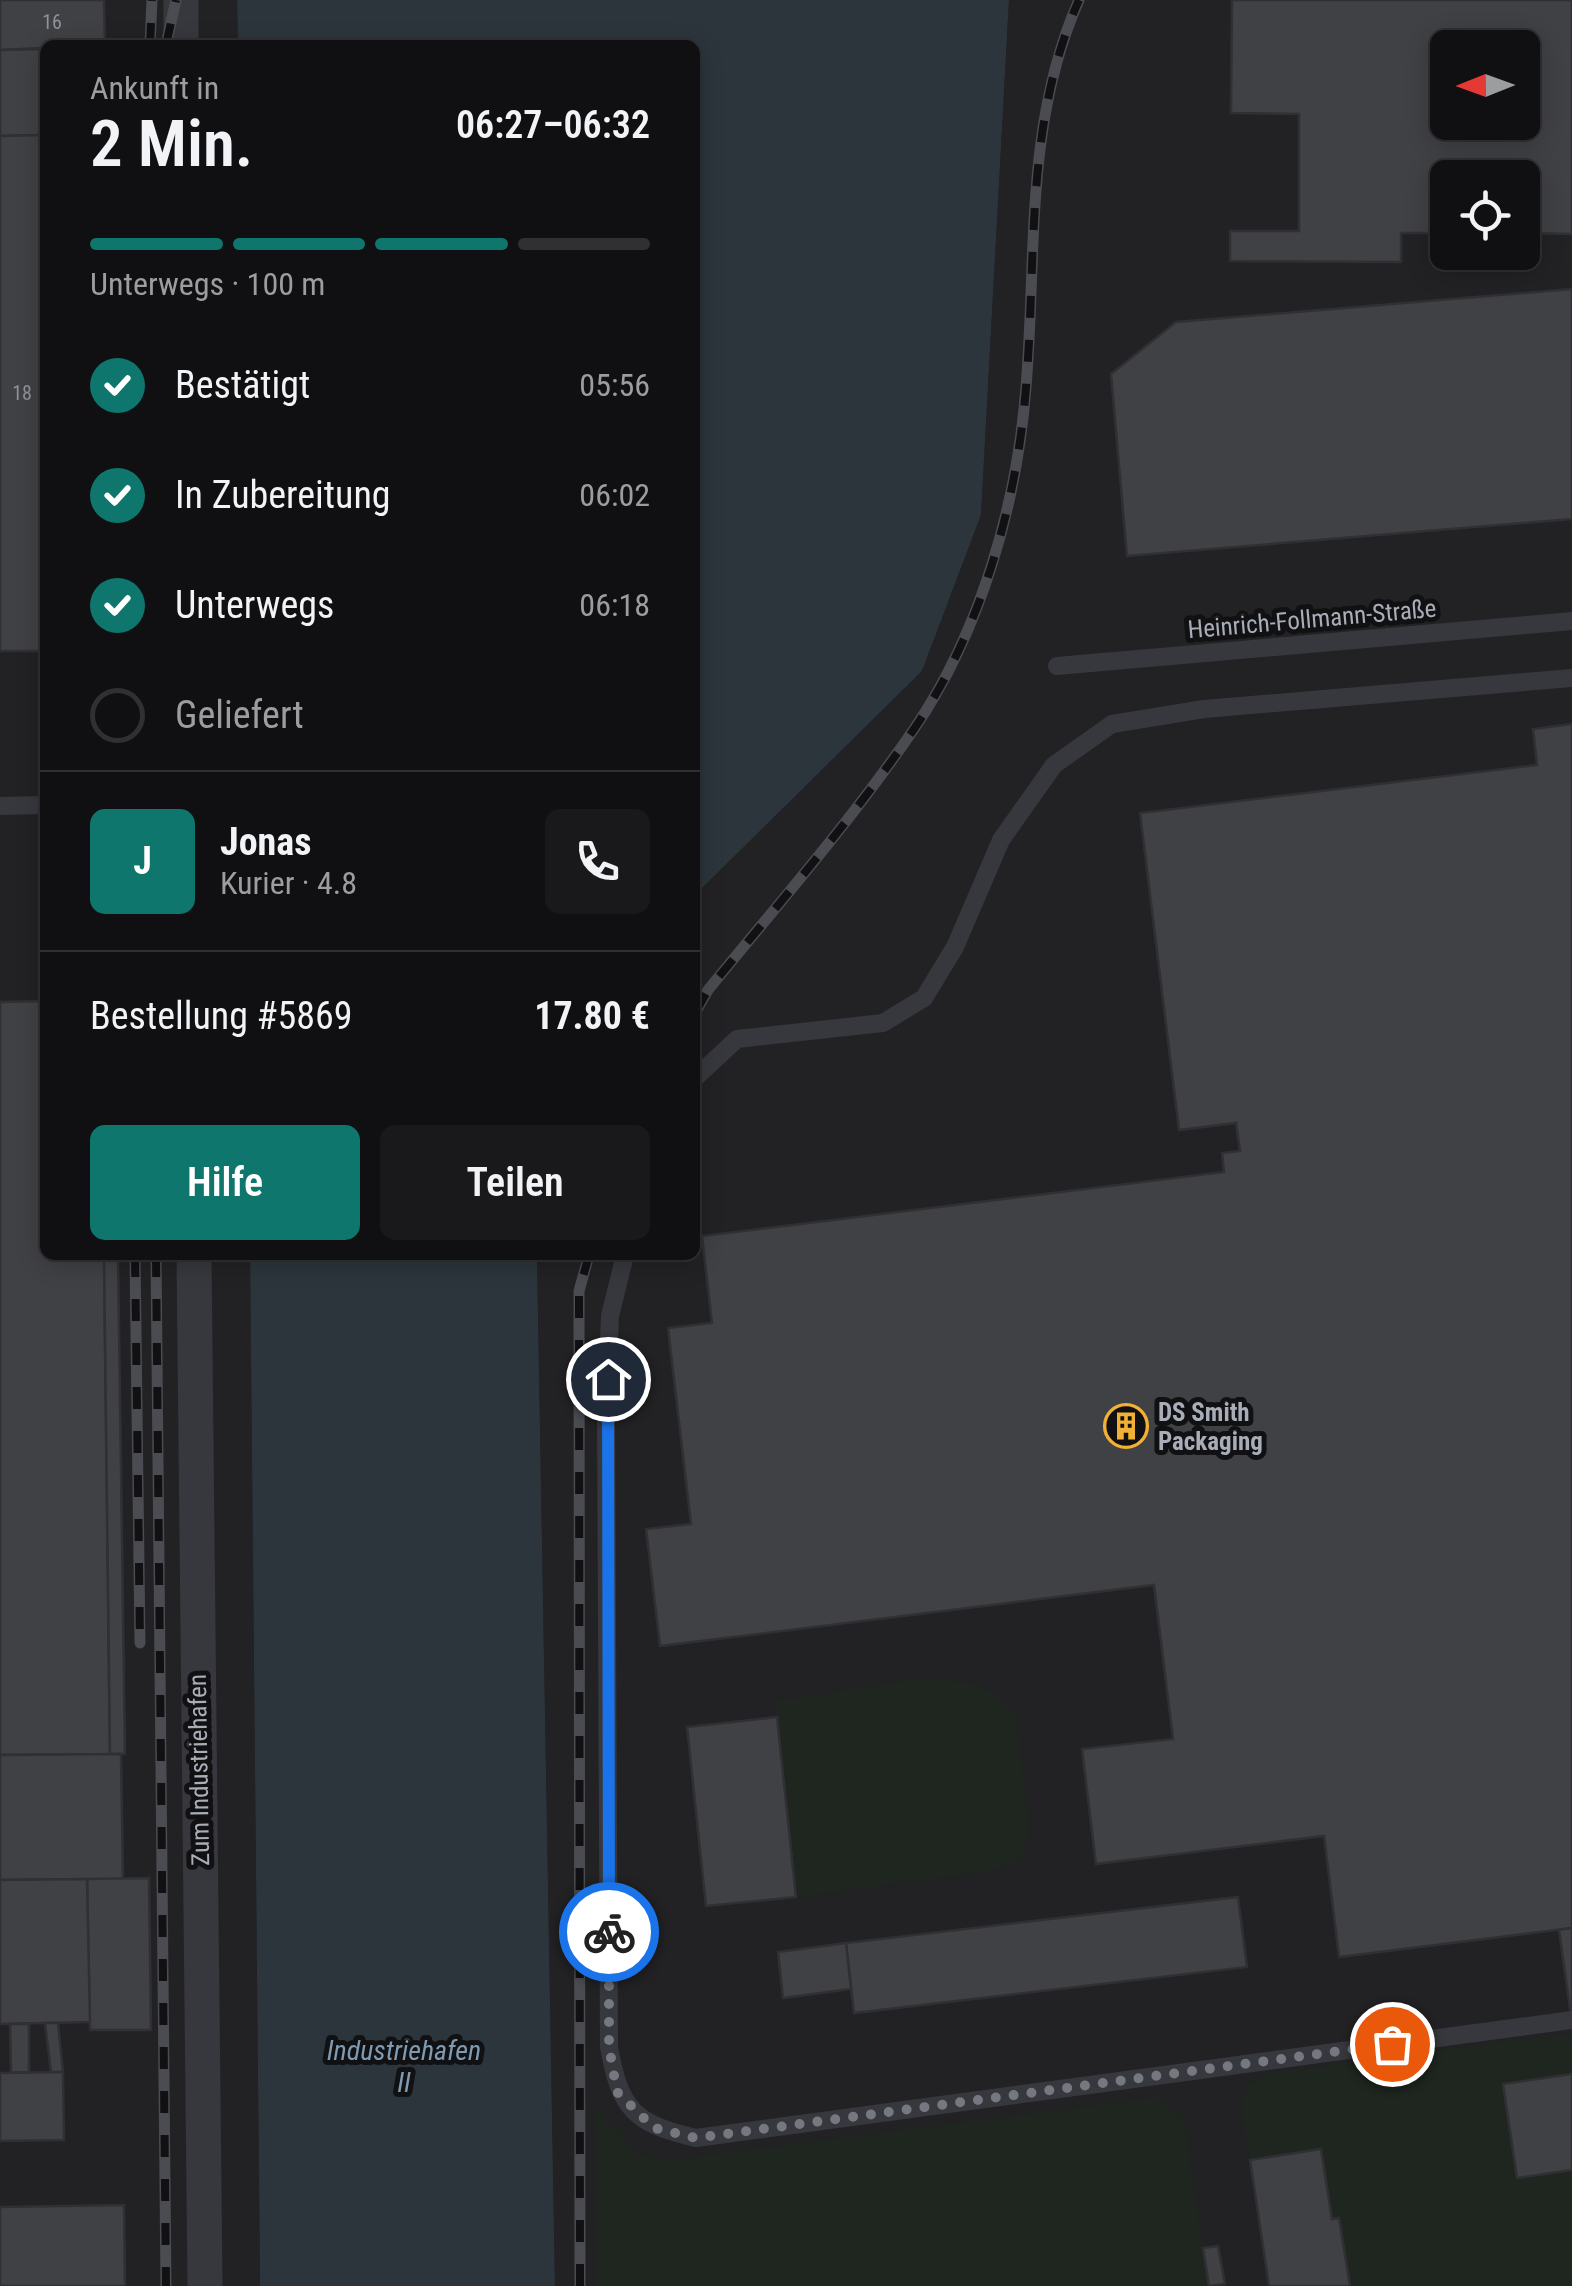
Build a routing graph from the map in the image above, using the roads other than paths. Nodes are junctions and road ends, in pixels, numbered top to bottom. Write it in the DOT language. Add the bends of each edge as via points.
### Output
graph roads {
  1 [pos="181,0"];
  2 [pos="181,40"];
  3 [pos="1572,621"];
  4 [pos="1057,666"];
  5 [pos="1572,678"];
  6 [pos="40,805"];
  7 [pos="0,806"];
  8 [pos="700,1073"];
  9 [pos="194,1260"];
  10 [pos="624,1260"];
  11 [pos="1572,2020"];
  12 [pos="205,2286"];
  1 -- 2 [label="street"];
  3 -- 4 [label="lane, Heinrich-Follmann-Straße"];
  5 -- 8 [label="lane" via="1204,709 1112,724 1054,765 1001,840 956,947 924,998 883,1023 736,1039"];
  6 -- 7 [label="lane"];
  9 -- 12 [label="street, Zum Industriehafen"];
  10 -- 11 [label="lane" via="610,1316 606,1410 609,2047 617,2092 654,2128 696,2138"];
}
